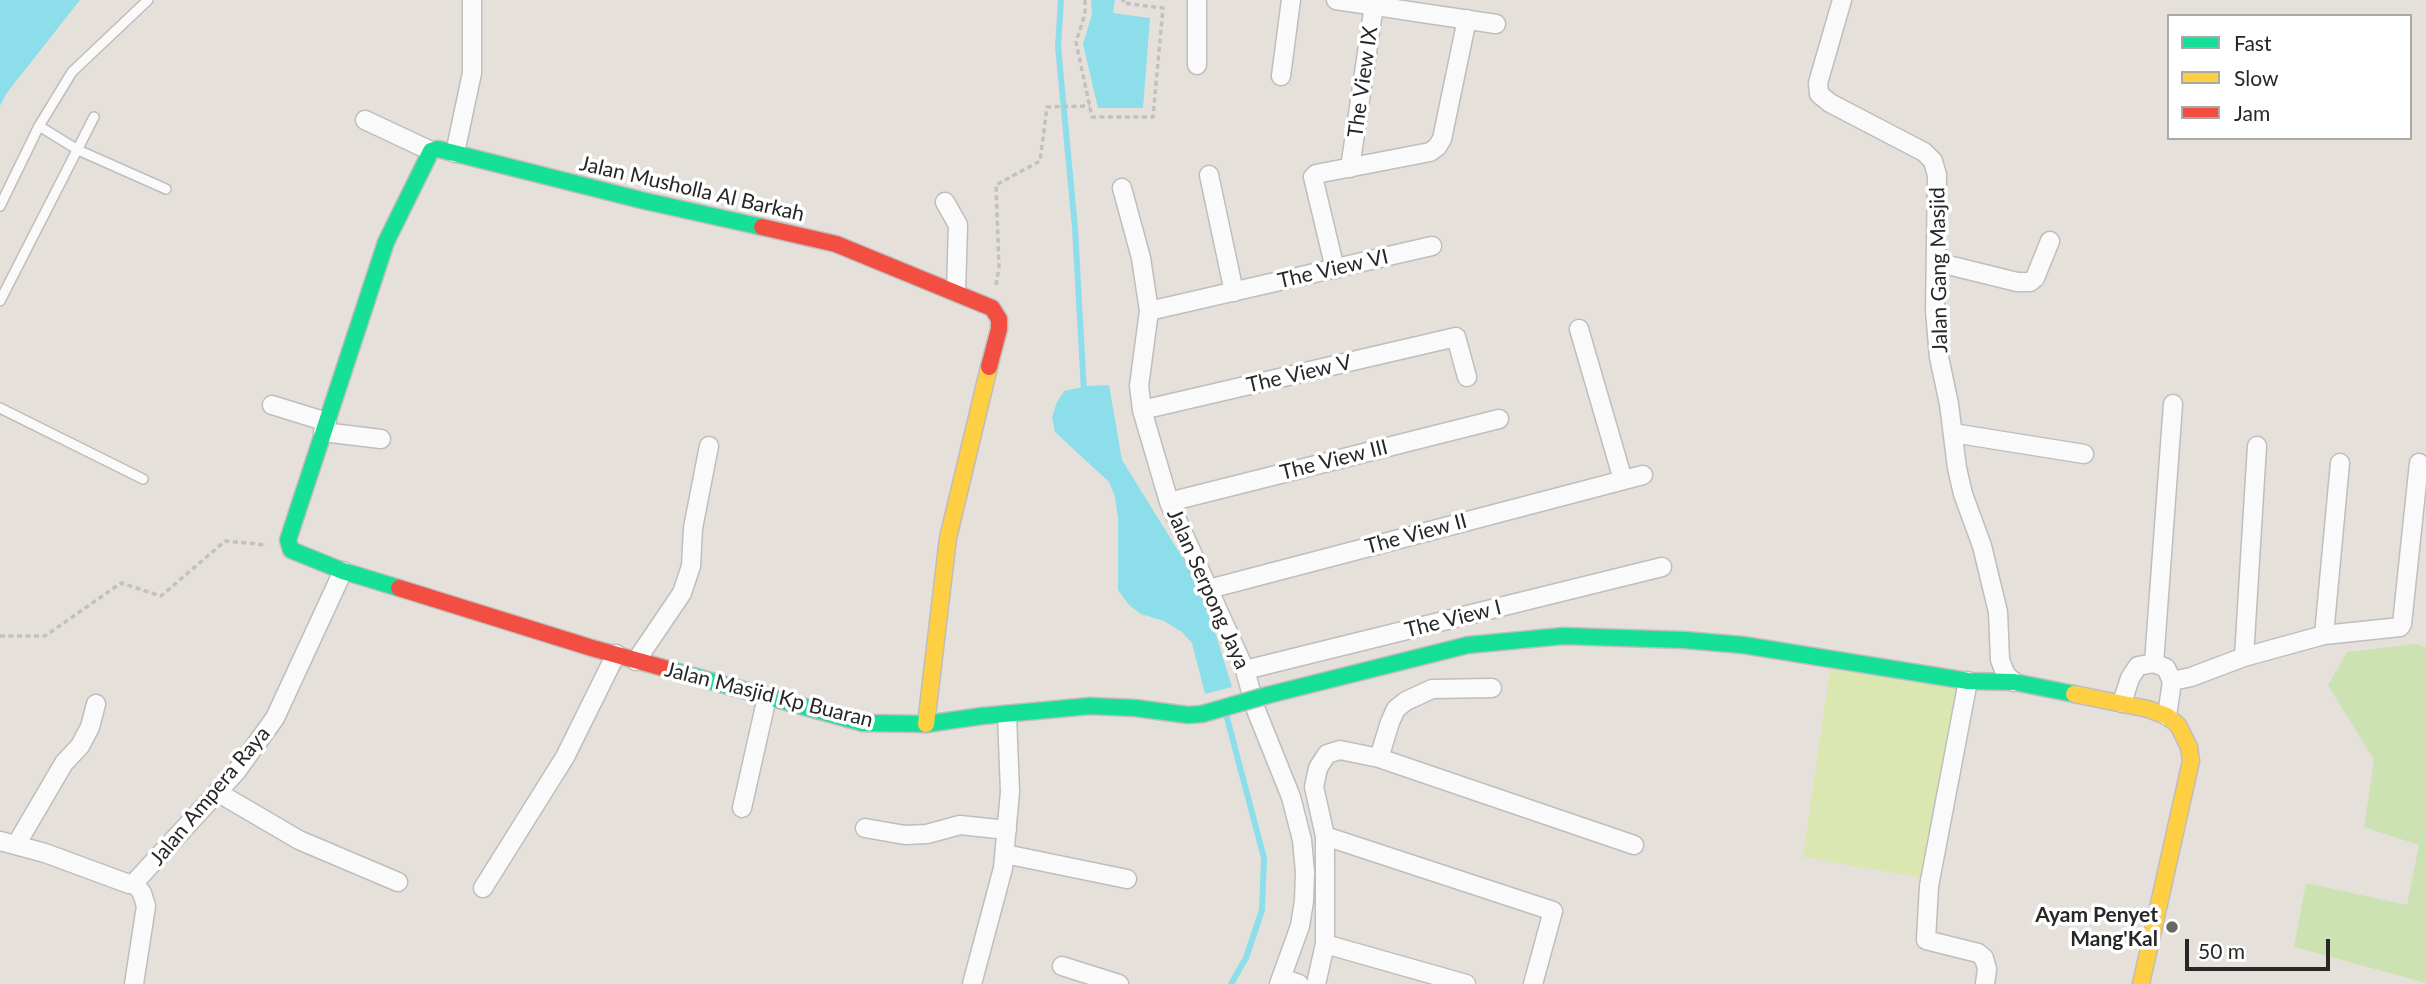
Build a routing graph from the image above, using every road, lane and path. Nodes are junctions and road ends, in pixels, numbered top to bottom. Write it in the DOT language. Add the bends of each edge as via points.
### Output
graph roads {
  1 [pos="148,0"];
  2 [pos="1085,0"];
  3 [pos="1123,0"];
  4 [pos="1197,0"];
  5 [pos="1291,0"];
  6 [pos="1336,0"];
  7 [pos="1842,0"];
  8 [pos="469,1"];
  9 [pos="1374,5"];
  10 [pos="1467,19"];
  11 [pos="1496,24"];
  12 [pos="1197,65"];
  13 [pos="1281,76"];
  14 [pos="1090,106"];
  15 [pos="94,117"];
  16 [pos="365,120"];
  17 [pos="38,126"];
  18 [pos="78,150"];
  19 [pos="431,151"];
  20 [pos="454,153"];
  21 [pos="1350,168"];
  22 [pos="1209,175"];
  23 [pos="1122,188"];
  24 [pos="166,189"];
  25 [pos="946,202"];
  26 [pos="0,206"];
  27 [pos="2050,241"];
  28 [pos="1432,246"];
  29 [pos="1936,262"];
  30 [pos="1335,269"];
  31 [pos="956,292"];
  32 [pos="1234,292"];
  33 [pos="0,301"];
  34 [pos="992,308"];
  35 [pos="1149,311"];
  36 [pos="1579,329"];
  37 [pos="1467,377"];
  38 [pos="2173,404"];
  39 [pos="272,405"];
  40 [pos="0,408"];
  41 [pos="1142,410"];
  42 [pos="1499,419"];
  43 [pos="325,427"];
  44 [pos="1953,433"];
  45 [pos="381,439"];
  46 [pos="709,446"];
  47 [pos="2257,446"];
  48 [pos="2084,454"];
  49 [pos="2340,463"];
  50 [pos="2419,463"];
  51 [pos="1643,475"];
  52 [pos="144,479"];
  53 [pos="1623,480"];
  54 [pos="1169,502"];
  55 [pos="289,548"];
  56 [pos="1662,567"];
  57 [pos="343,571"];
  58 [pos="1209,589"];
  59 [pos="2325,635"];
  60 [pos="0,636"];
  61 [pos="616,654"];
  62 [pos="2244,657"];
  63 [pos="636,661"];
  64 [pos="2154,663"];
  65 [pos="1245,670"];
  66 [pos="1968,681"];
  67 [pos="2172,681"];
  68 [pos="2014,682"];
  69 [pos="1492,688"];
  70 [pos="767,697"];
  71 [pos="2122,703"];
  72 [pos="96,704"];
  73 [pos="1007,715"];
  74 [pos="2167,716"];
  75 [pos="926,724"];
  76 [pos="1379,758"];
  77 [pos="217,792"];
  78 [pos="742,808"];
  79 [pos="865,828"];
  80 [pos="1007,830"];
  81 [pos="1325,836"];
  82 [pos="8,843"];
  83 [pos="1634,845"];
  84 [pos="1005,854"];
  85 [pos="1127,879"];
  86 [pos="398,882"];
  87 [pos="134,883"];
  88 [pos="483,888"];
  89 [pos="1325,944"];
  90 [pos="1062,966"];
  91 [pos="1287,982"];
  92 [pos="134,984"];
  93 [pos="972,984"];
  94 [pos="1119,984"];
  95 [pos="1317,984"];
  96 [pos="1466,984"];
  97 [pos="1533,984"];
  98 [pos="1985,984"];
  99 [pos="2141,984"];
  1 -- 17 [label="lane" via="72,72"];
  2 -- 14 [label="path" via="1076,42"];
  3 -- 14 [label="path" via="1163,8 1153,117 1092,117"];
  4 -- 12 [label="street"];
  5 -- 13 [label="street"];
  6 -- 9 [label="street"];
  7 -- 29 [label="street, Jalan Gang Masjid" via="1818,83 1819,94 1933,160 1937,175"];
  8 -- 20 [label="street" via="472,74"];
  9 -- 10 [label="street, The View IX"];
  9 -- 21 [label="street, The View IX"];
  10 -- 11 [label="street, The View IX"];
  10 -- 21 [label="street, The View IX" via="1437,147"];
  14 -- 34 [label="path" via="1047,107 1040,161 996,185 999,267"];
  15 -- 18 [label="lane"];
  16 -- 19 [label="street"];
  17 -- 18 [label="lane"];
  17 -- 26 [label="lane"];
  18 -- 24 [label="lane"];
  18 -- 33 [label="lane"];
  19 -- 20 [label="street, Jalan Musholla Al Barkah"];
  19 -- 43 [label="street" via="386,242"];
  20 -- 31 [label="street, Jalan Musholla Al Barkah" via="827,242"];
  21 -- 30 [label="street, The View IX" via="1316,174 1312,180"];
  22 -- 32 [label="street"];
  23 -- 35 [label="street, Jalan Serpong Jaya" via="1141,258"];
  25 -- 31 [label="street" via="958,226"];
  27 -- 29 [label="street" via="2035,278 2025,283"];
  28 -- 30 [label="street, The View VI"];
  29 -- 44 [label="street, Jalan Gang Masjid" via="1936,336"];
  30 -- 32 [label="street, The View VI"];
  31 -- 34 [label="street, Jalan Musholla Al Barkah"];
  32 -- 35 [label="street, The View VI"];
  34 -- 75 [label="street" via="999,329 948,538"];
  35 -- 41 [label="street, Jalan Serpong Jaya" via="1139,386"];
  36 -- 53 [label="street"];
  37 -- 41 [label="street, The View V" via="1456,337"];
  38 -- 64 [label="street"];
  39 -- 43 [label="street"];
  40 -- 52 [label="lane"];
  41 -- 54 [label="street, Jalan Serpong Jaya"];
  42 -- 54 [label="street, The View III"];
  43 -- 45 [label="street"];
  43 -- 55 [label="street" via="296,511"];
  44 -- 48 [label="street"];
  44 -- 68 [label="street, Jalan Gang Masjid" via="1963,494 1998,612 2000,660"];
  46 -- 63 [label="street, Jalan Masjid Kp Buaran" via="693,528 691,566 682,593"];
  47 -- 62 [label="street"];
  49 -- 59 [label="street"];
  50 -- 59 [label="street" via="2402,624 2396,629"];
  51 -- 53 [label="street, The View II"];
  53 -- 58 [label="street, The View II"];
  54 -- 58 [label="street, Jalan Serpong Jaya"];
  55 -- 57 [label="street"];
  55 -- 60 [label="path" via="225,541 161,596 121,583 45,636"];
  56 -- 65 [label="street, The View I"];
  57 -- 61 [label="street, Jalan Masjid Kp Buaran"];
  57 -- 77 [label="street, Jalan Ampera Raya" via="275,718"];
  58 -- 65 [label="street, Jalan Serpong Jaya"];
  59 -- 62 [label="street"];
  61 -- 63 [label="street, Jalan Masjid Kp Buaran"];
  61 -- 88 [label="street" via="565,757"];
  62 -- 67 [label="street"];
  63 -- 70 [label="street, Jalan Masjid Kp Buaran"];
  64 -- 67 [label="street" via="2166,668"];
  64 -- 71 [label="street" via="2138,666"];
  65 -- 91 [label="street, Jalan Serpong Jaya" via="1302,840 1304,901"];
  66 -- 68 [label="street, Jalan Masjid Kp Buaran"];
  66 -- 73 [label="street, Jalan Masjid Kp Buaran, bridge" via="1744,645 1563,636 1468,645 1417,656 1202,714 1090,706"];
  66 -- 98 [label="street" via="1929,886 1926,940 1978,953 1987,969"];
  67 -- 74 [label="street"];
  68 -- 71 [label="street, Jalan Masjid Kp Buaran"];
  69 -- 76 [label="street" via="1432,689 1406,701 1396,709"];
  70 -- 75 [label="street, Jalan Masjid Kp Buaran" via="863,723"];
  70 -- 78 [label="street"];
  71 -- 74 [label="street, Jalan Masjid Kp Buaran"];
  72 -- 82 [label="street" via="80,746"];
  73 -- 75 [label="street, Jalan Masjid Kp Buaran"];
  73 -- 80 [label="street"];
  74 -- 99 [label="street" via="2185,736 2190,761"];
  76 -- 81 [label="street" via="1340,750 1327,754 1314,787"];
  76 -- 83 [label="street"];
  77 -- 86 [label="street" via="299,840"];
  77 -- 87 [label="street, Jalan Ampera Raya"];
  79 -- 80 [label="street" via="905,835 960,825"];
  80 -- 84 [label="street"];
  81 -- 89 [label="street"];
  81 -- 97 [label="street" via="1553,911"];
  82 -- 87 [label="street"];
  84 -- 85 [label="street"];
  84 -- 93 [label="street"];
  87 -- 92 [label="street, Jalan Ampera Raya" via="146,906"];
  89 -- 95 [label="street"];
  89 -- 96 [label="street"];
  90 -- 94 [label="street"];
}
